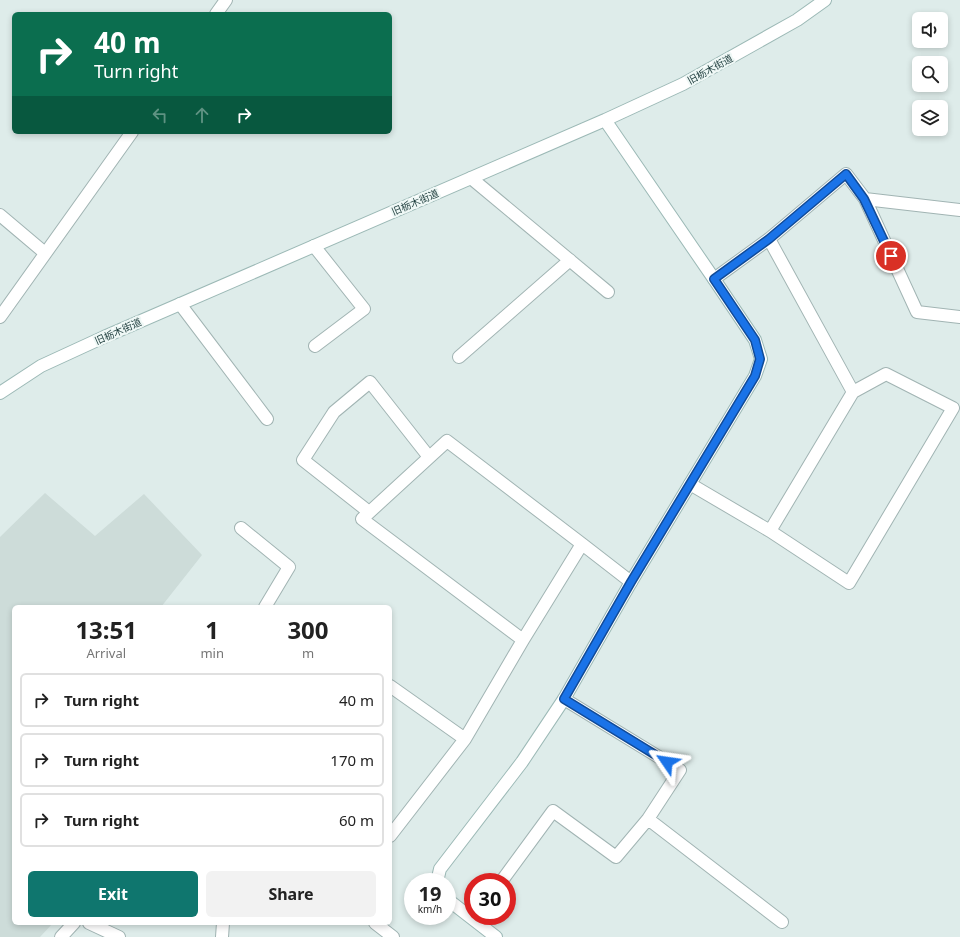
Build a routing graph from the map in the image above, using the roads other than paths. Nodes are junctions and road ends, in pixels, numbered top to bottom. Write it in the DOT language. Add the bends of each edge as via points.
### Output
graph roads {
  1 [pos="226,0"];
  2 [pos="825,0"];
  3 [pos="217,12"];
  4 [pos="605,120"];
  5 [pos="131,134"];
  6 [pos="471,178"];
  7 [pos="864,199"];
  8 [pos="960,210"];
  9 [pos="0,215"];
  10 [pos="769,239"];
  11 [pos="314,246"];
  12 [pos="45,253"];
  13 [pos="570,260"];
  14 [pos="714,279"];
  15 [pos="608,292"];
  16 [pos="180,304"];
  17 [pos="0,317"];
  18 [pos="960,317"];
  19 [pos="315,346"];
  20 [pos="459,357"];
  21 [pos="853,392"];
  22 [pos="0,393"];
  23 [pos="267,419"];
  24 [pos="429,458"];
  25 [pos="690,484"];
  26 [pos="369,512"];
  27 [pos="240,528"];
  28 [pos="770,531"];
  29 [pos="582,544"];
  30 [pos="631,582"];
  31 [pos="266,605"];
  32 [pos="523,640"];
  33 [pos="392,687"];
  34 [pos="564,699"];
  35 [pos="465,739"];
  36 [pos="648,819"];
  37 [pos="394,820"];
  38 [pos="439,873"];
  39 [pos="507,873"];
  40 [pos="782,922"];
  41 [pos="72,925"];
  42 [pos="92,925"];
  43 [pos="223,925"];
  44 [pos="377,925"];
  45 [pos="483,925"];
  46 [pos="61,937"];
  47 [pos="119,937"];
  48 [pos="222,937"];
  49 [pos="393,937"];
  50 [pos="496,937"];
  1 -- 3 [label="street"];
  2 -- 4 [label="street, 旧栃木街道" via="797,20 683,84"];
  4 -- 6 [label="street, 旧栃木街道"];
  4 -- 14 [label="street"];
  5 -- 12 [label="street"];
  6 -- 11 [label="street, 旧栃木街道"];
  6 -- 13 [label="street"];
  7 -- 8 [label="street"];
  7 -- 10 [label="street" via="846,174"];
  7 -- 18 [label="street" via="917,312"];
  9 -- 12 [label="street"];
  10 -- 14 [label="street"];
  10 -- 21 [label="street"];
  11 -- 16 [label="street, 旧栃木街道"];
  11 -- 19 [label="street" via="364,309"];
  12 -- 17 [label="street"];
  13 -- 15 [label="street"];
  13 -- 20 [label="street"];
  14 -- 25 [label="street" via="755,340 760,359 755,376"];
  16 -- 22 [label="street, 旧栃木街道" via="41,366"];
  16 -- 23 [label="street"];
  21 -- 28 [label="street"];
  21 -- 28 [label="street" via="886,374 953,408 849,584"];
  24 -- 26 [label="street"];
  24 -- 26 [label="street" via="370,382 334,412 303,460"];
  24 -- 29 [label="street" via="447,441"];
  25 -- 28 [label="street"];
  25 -- 30 [label="street"];
  26 -- 32 [label="street" via="362,519"];
  27 -- 31 [label="street" via="289,567"];
  29 -- 30 [label="street"];
  29 -- 32 [label="street"];
  30 -- 34 [label="street"];
  32 -- 35 [label="street"];
  33 -- 35 [label="street"];
  34 -- 36 [label="street" via="680,770"];
  34 -- 38 [label="street" via="522,762"];
  35 -- 37 [label="street"];
  36 -- 39 [label="street" via="616,857 552,811"];
  36 -- 40 [label="street"];
  41 -- 46 [label="street"];
  42 -- 47 [label="street"];
  43 -- 48 [label="street"];
  44 -- 49 [label="street"];
  45 -- 50 [label="street"];
}
